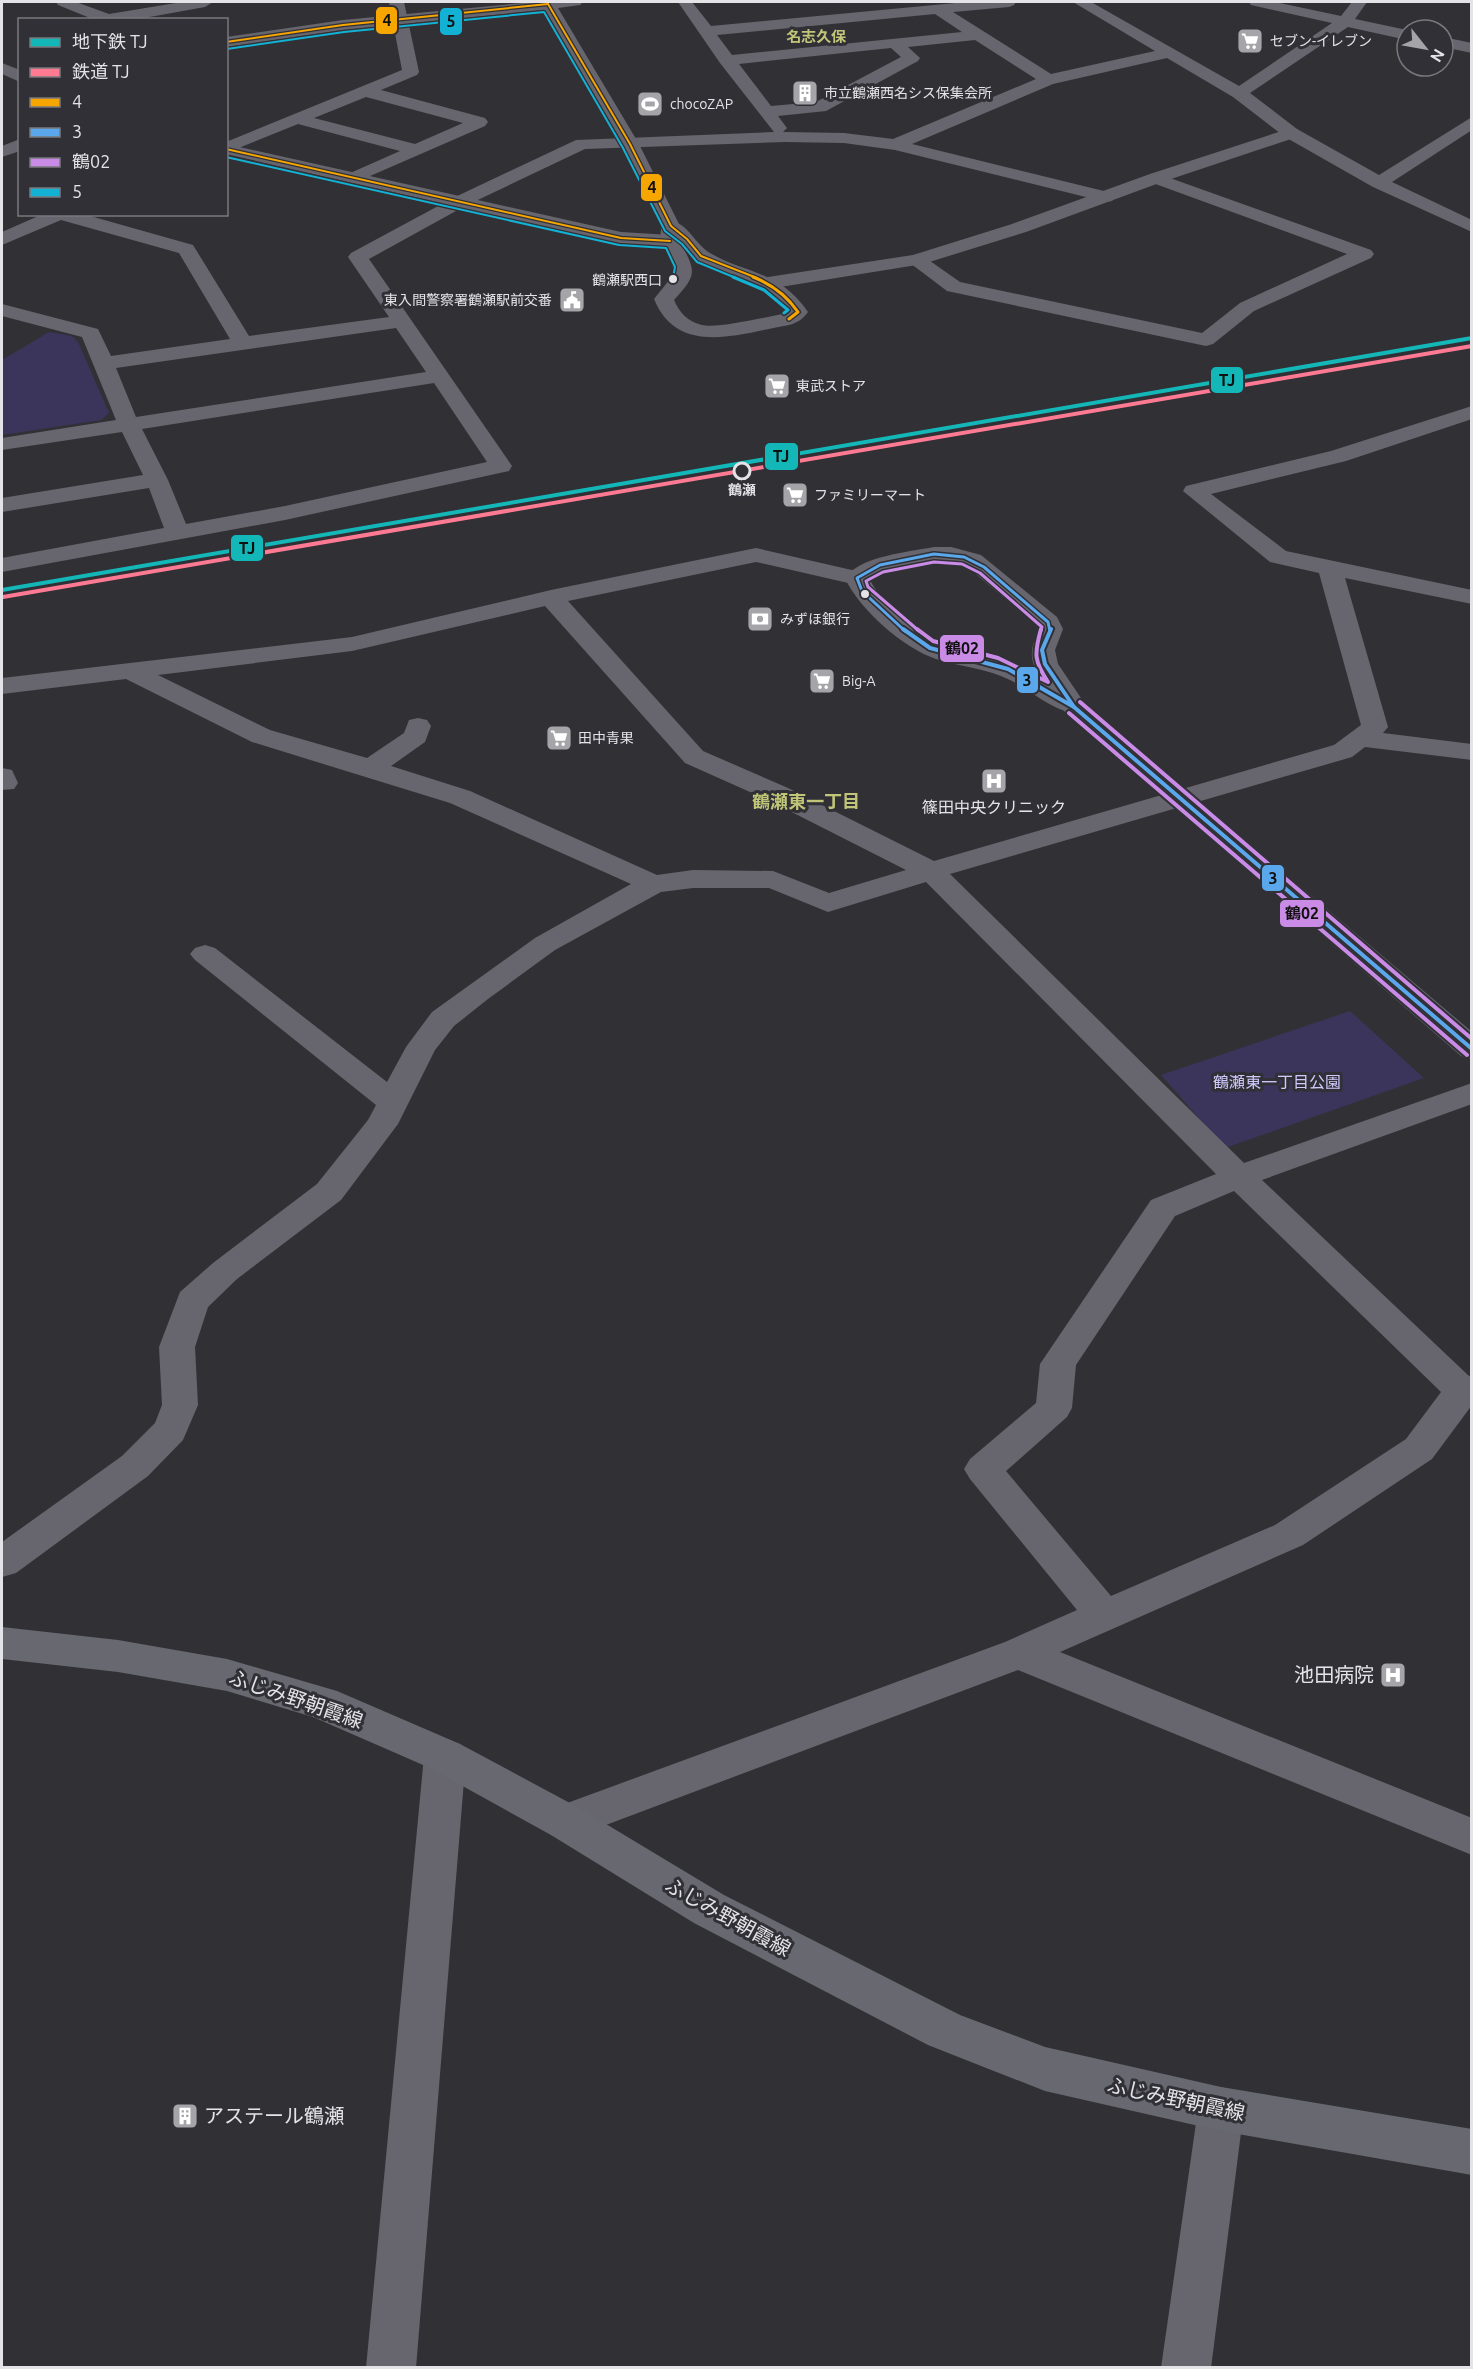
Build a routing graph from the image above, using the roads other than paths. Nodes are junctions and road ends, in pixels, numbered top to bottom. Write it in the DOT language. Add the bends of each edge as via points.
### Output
graph roads {
  1 [pos="67,2"];
  2 [pos="205,2"];
  3 [pos="396,2"];
  4 [pos="575,2"];
  5 [pos="686,2"];
  6 [pos="1010,2"];
  7 [pos="1081,2"];
  8 [pos="1256,2"];
  9 [pos="1360,2"];
  10 [pos="548,3"];
  11 [pos="938,9"];
  12 [pos="107,18"];
  13 [pos="116,18"];
  14 [pos="399,18"];
  15 [pos="1345,22"];
  16 [pos="706,31"];
  17 [pos="1395,32"];
  18 [pos="976,35"];
  19 [pos="228,42"];
  20 [pos="894,43"];
  21 [pos="1455,44"];
  22 [pos="1472,48"];
  23 [pos="1169,53"];
  24 [pos="726,60"];
  25 [pos="2,68"];
  26 [pos="14,77"];
  27 [pos="1048,80"];
  28 [pos="364,91"];
  29 [pos="1239,93"];
  30 [pos="765,112"];
  31 [pos="297,118"];
  32 [pos="1472,122"];
  33 [pos="1291,133"];
  34 [pos="785,137"];
  35 [pos="630,144"];
  36 [pos="18,145"];
  37 [pos="895,145"];
  38 [pos="228,147"];
  39 [pos="228,148"];
  40 [pos="417,150"];
  41 [pos="2,152"];
  42 [pos="354,178"];
  43 [pos="1156,178"];
  44 [pos="1379,183"];
  45 [pos="1106,197"];
  46 [pos="459,202"];
  47 [pos="11,215"];
  48 [pos="56,216"];
  49 [pos="67,216"];
  50 [pos="39,224"];
  51 [pos="1472,226"];
  52 [pos="670,233"];
  53 [pos="2,239"];
  54 [pos="916,260"];
  55 [pos="768,283"];
  56 [pos="2,310"];
  57 [pos="401,321"];
  58 [pos="243,343"];
  59 [pos="105,363"];
  60 [pos="438,376"];
  61 [pos="1472,412"];
  62 [pos="129,425"];
  63 [pos="2,444"];
  64 [pos="157,480"];
  65 [pos="2,506"];
  66 [pos="178,534"];
  67 [pos="2,565"];
  68 [pos="1330,568"];
  69 [pos="857,579"];
  70 [pos="550,597"];
  71 [pos="1472,597"];
  72 [pos="128,670"];
  73 [pos="2,686"];
  74 [pos="1074,707"];
  75 [pos="417,726"];
  76 [pos="1363,739"];
  77 [pos="1472,752"];
  78 [pos="371,768"];
  79 [pos="1182,799"];
  80 [pos="931,871"];
  81 [pos="654,884"];
  82 [pos="205,954"];
  83 [pos="1472,1049"];
  84 [pos="1472,1093"];
  85 [pos="391,1101"];
  86 [pos="1239,1177"];
  87 [pos="1467,1389"];
  88 [pos="2,1562"];
  89 [pos="1105,1616"];
  90 [pos="2,1643"];
  91 [pos="1019,1653"];
  92 [pos="445,1756"];
  93 [pos="566,1822"];
  94 [pos="1472,1837"];
  95 [pos="1221,2109"];
  96 [pos="1472,2152"];
  97 [pos="391,2367"];
  98 [pos="1186,2367"];
  1 -- 12 [label="street"];
  2 -- 13 [label="street"];
  3 -- 14 [label="street"];
  4 -- 10 [label="street"];
  5 -- 16 [label="street"];
  6 -- 11 [label="street"];
  7 -- 23 [label="street"];
  8 -- 15 [label="street"];
  9 -- 15 [label="street"];
  10 -- 14 [label="street"];
  10 -- 35 [label="street"];
  11 -- 16 [label="street"];
  11 -- 18 [label="street"];
  14 -- 19 [label="street"];
  14 -- 28 [label="street" via="411,72"];
  15 -- 17 [label="street"];
  15 -- 29 [label="street"];
  16 -- 24 [label="street"];
  18 -- 20 [label="street"];
  18 -- 27 [label="street"];
  20 -- 24 [label="street"];
  20 -- 30 [label="street" via="912,58 820,107"];
  21 -- 22 [label="street"];
  23 -- 27 [label="street"];
  23 -- 29 [label="street"];
  24 -- 30 [label="street"];
  25 -- 26 [label="street"];
  27 -- 37 [label="street"];
  28 -- 31 [label="street"];
  28 -- 40 [label="street" via="479,122"];
  29 -- 33 [label="street"];
  30 -- 34 [label="street"];
  31 -- 38 [label="street"];
  31 -- 40 [label="street"];
  32 -- 44 [label="street"];
  33 -- 43 [label="street"];
  33 -- 44 [label="street"];
  34 -- 35 [label="street"];
  34 -- 37 [label="street" via="844,138"];
  35 -- 46 [label="street" via="582,144"];
  35 -- 52 [label="street"];
  36 -- 41 [label="street"];
  37 -- 45 [label="street"];
  39 -- 42 [label="street"];
  40 -- 42 [label="street"];
  42 -- 46 [label="street"];
  43 -- 45 [label="street"];
  43 -- 54 [label="street" via="1364,254 1246,307 1206,340 954,287"];
  44 -- 51 [label="street"];
  45 -- 54 [label="street"];
  46 -- 52 [label="street" via="621,238 642,241"];
  46 -- 57 [label="street" via="358,257"];
  47 -- 50 [label="street"];
  48 -- 50 [label="street"];
  49 -- 58 [label="street" via="186,249"];
  50 -- 53 [label="street"];
  52 -- 55 [label="street" via="687,239 701,256"];
  52 -- 55 [label="street" via="684,274 664,299 683,326 706,332 795,316 798,312 792,303"];
  54 -- 55 [label="street"];
  56 -- 59 [label="street" via="91,333"];
  57 -- 58 [label="street"];
  57 -- 60 [label="street"];
  58 -- 59 [label="street"];
  59 -- 62 [label="street"];
  60 -- 62 [label="street"];
  60 -- 66 [label="street" via="501,466"];
  61 -- 68 [label="street" via="1338,456 1194,491 1278,557"];
  62 -- 63 [label="street"];
  62 -- 64 [label="street"];
  64 -- 65 [label="street"];
  64 -- 66 [label="street"];
  66 -- 67 [label="street"];
  68 -- 71 [label="street"];
  68 -- 76 [label="street" via="1375,727"];
  69 -- 70 [label="street" via="756,555"];
  69 -- 74 [label="street" via="862,591 928,647 1011,671"];
  69 -- 74 [label="street" via="880,566 934,554 973,560 1048,622 1051,629 1042,650 1045,664"];
  70 -- 72 [label="street" via="352,644"];
  70 -- 80 [label="street" via="694,757 778,794"];
  72 -- 73 [label="street"];
  72 -- 78 [label="street" via="261,736"];
  74 -- 79 [label="main road"];
  75 -- 78 [label="street" via="416,736"];
  76 -- 77 [label="street"];
  76 -- 79 [label="street" via="1344,751"];
  78 -- 81 [label="street" via="460,797"];
  79 -- 80 [label="street"];
  79 -- 83 [label="main road"];
  80 -- 81 [label="street" via="828,903 772,880 693,879"];
  80 -- 86 [label="street"];
  81 -- 85 [label="street" via="545,944 443,1019 421,1047"];
  82 -- 85 [label="street"];
  84 -- 86 [label="street"];
  85 -- 88 [label="street" via="382,1124 329,1192 192,1301 177,1347 180,1405 170,1430 135,1466"];
  86 -- 87 [label="street"];
  86 -- 89 [label="street" via="1163,1208 1058,1364 1054,1408 984,1469"];
  87 -- 89 [label="street" via="1419,1449 1289,1535"];
  89 -- 91 [label="street"];
  90 -- 92 [label="main road, ふじみ野朝霞線" via="118,1656 227,1675 323,1703"];
  91 -- 93 [label="street"];
  91 -- 94 [label="street"];
  92 -- 93 [label="main road, ふじみ野朝霞線"];
  92 -- 97 [label="street"];
  93 -- 95 [label="main road, ふじみ野朝霞線" via="709,1909 944,2030 1045,2069"];
  95 -- 96 [label="main road, ふじみ野朝霞線"];
  95 -- 98 [label="street"];
}
